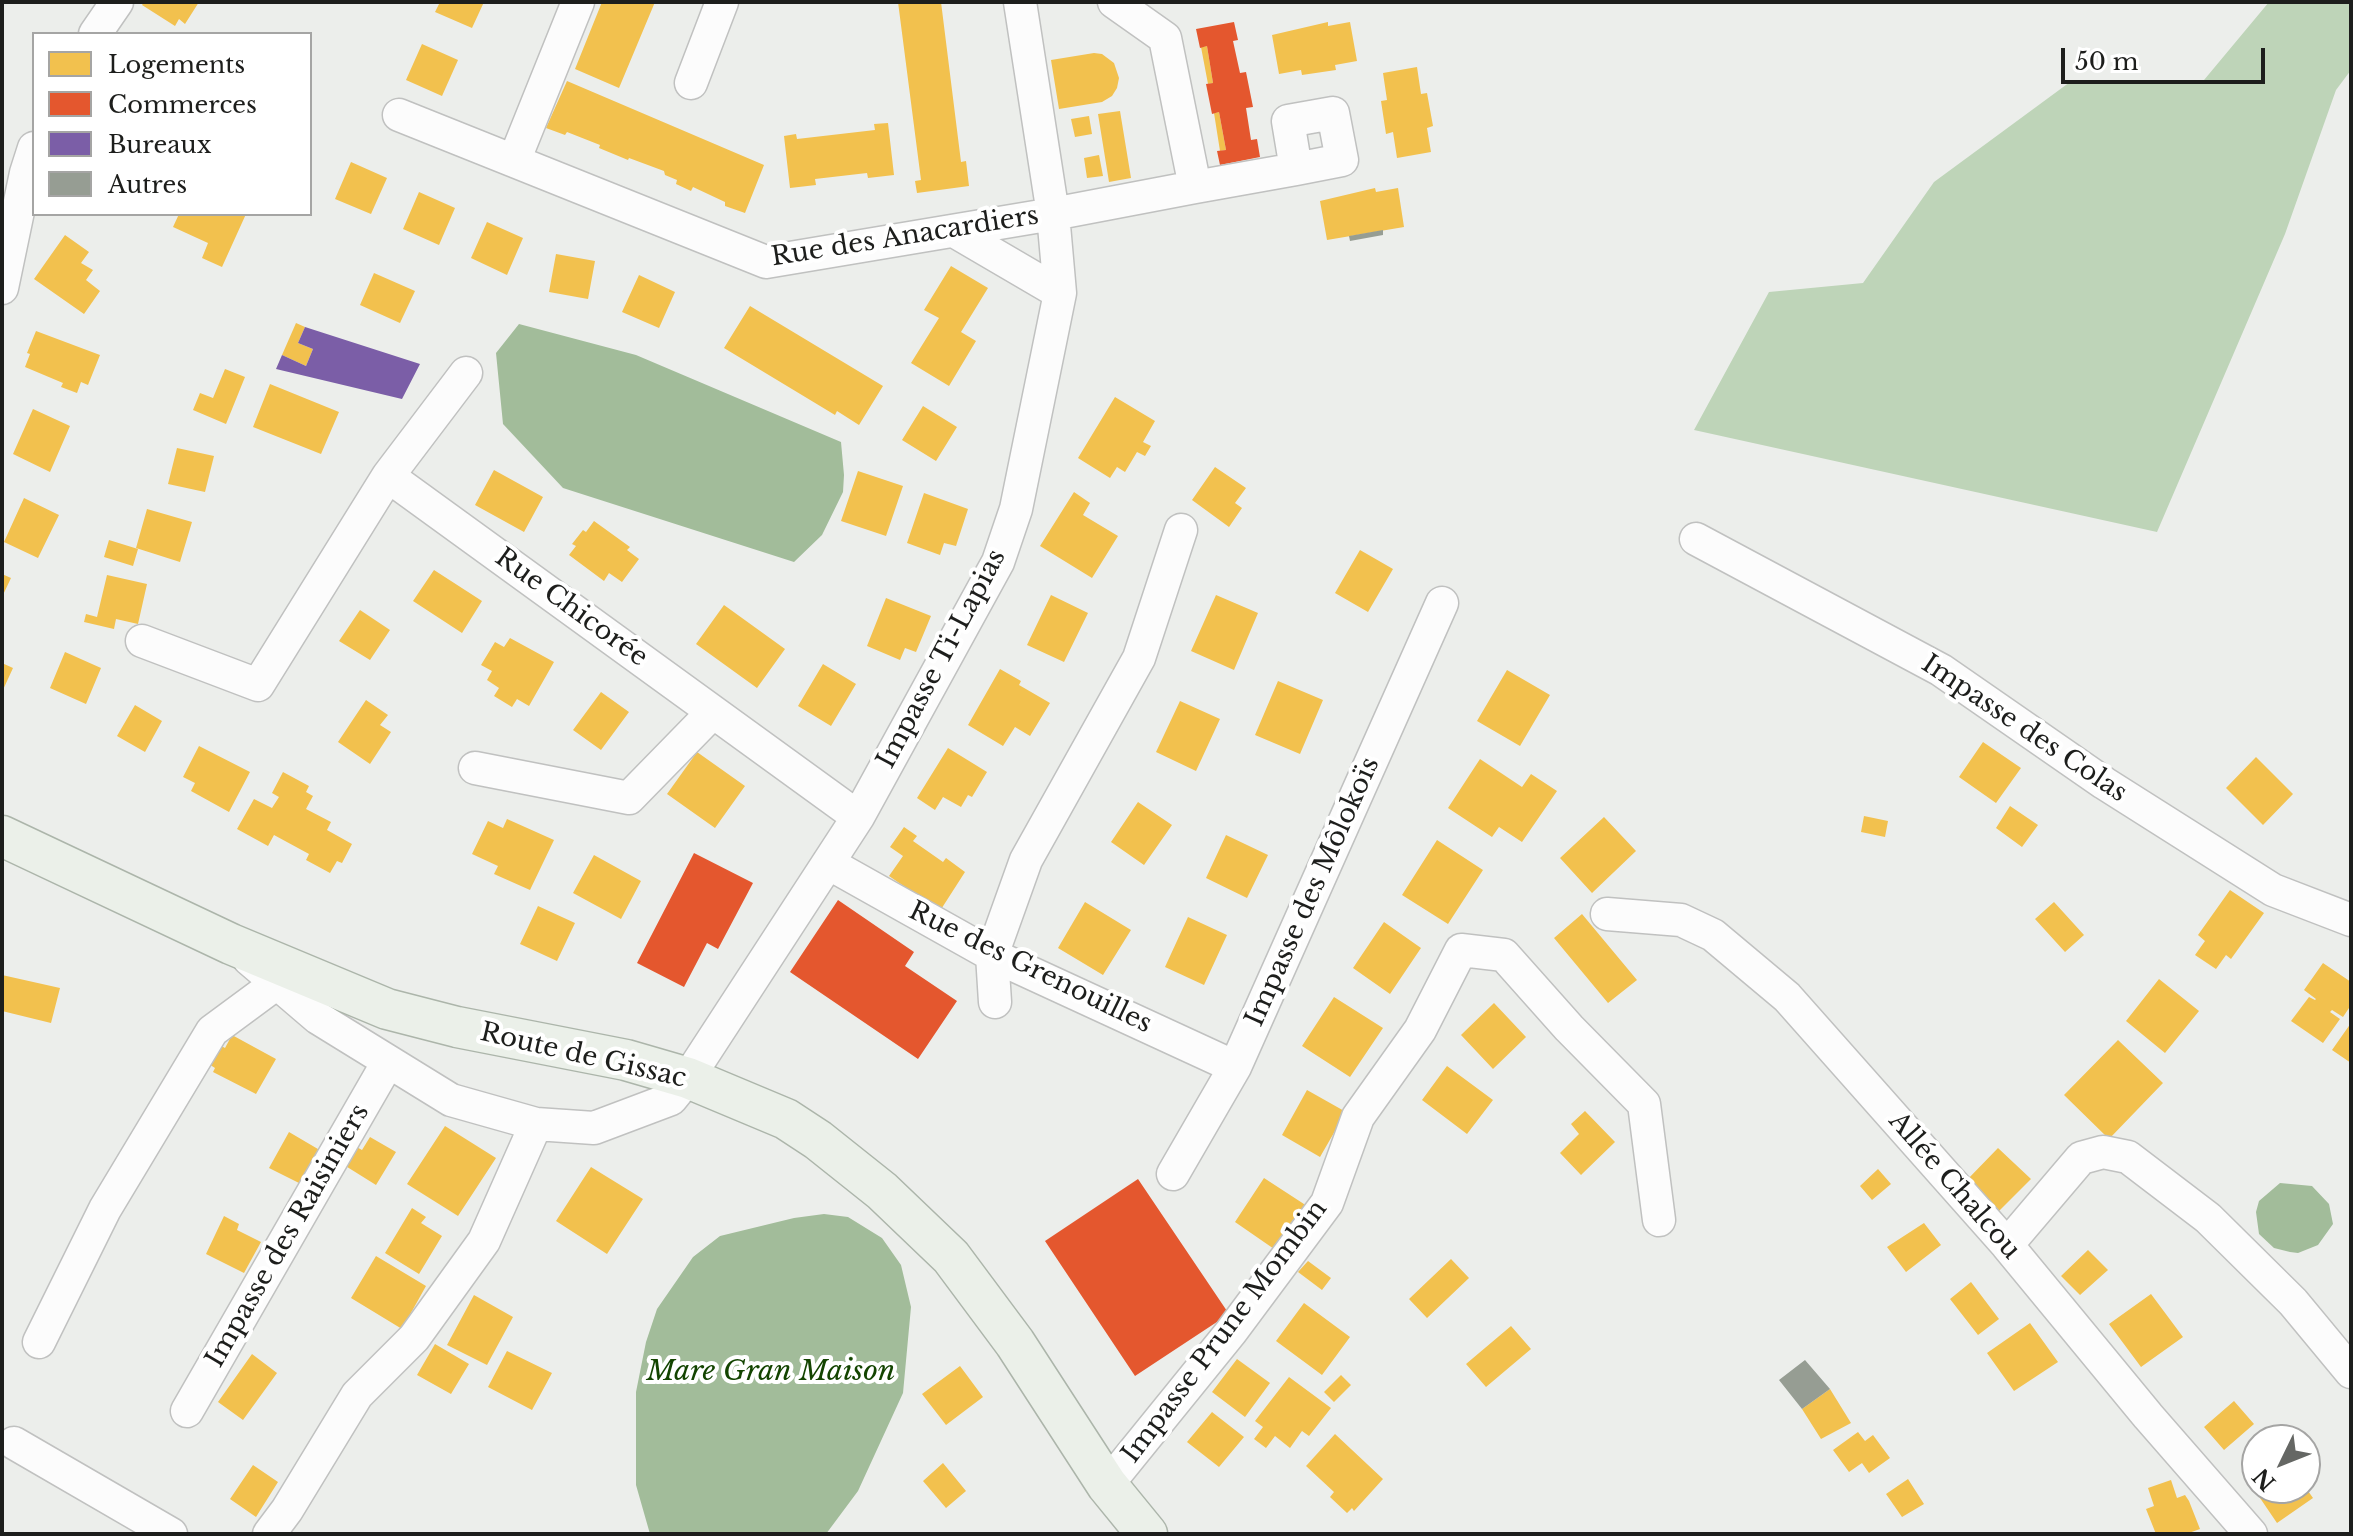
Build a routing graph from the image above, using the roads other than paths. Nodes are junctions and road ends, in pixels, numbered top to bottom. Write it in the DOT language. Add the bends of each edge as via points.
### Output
graph roads {
  1 [pos="117,2"];
  2 [pos="578,2"];
  3 [pos="722,2"];
  4 [pos="1020,2"];
  5 [pos="1114,2"];
  6 [pos="96,32"];
  7 [pos="691,83"];
  8 [pos="399,115"];
  9 [pos="32,154"];
  10 [pos="514,161"];
  11 [pos="1296,169"];
  12 [pos="1195,187"];
  13 [pos="1053,214"];
  14 [pos="954,231"];
  15 [pos="2,288"];
  16 [pos="1060,293"];
  17 [pos="466,373"];
  18 [pos="388,476"];
  19 [pos="1181,530"];
  20 [pos="1696,539"];
  21 [pos="1442,603"];
  22 [pos="142,641"];
  23 [pos="713,712"];
  24 [pos="475,768"];
  25 [pos="858,817"];
  26 [pos="2,836"];
  27 [pos="828,863"];
  28 [pos="1607,914"];
  29 [pos="2351,920"];
  30 [pos="231,944"];
  31 [pos="992,955"];
  32 [pos="277,983"];
  33 [pos="995,1002"];
  34 [pos="388,1062"];
  35 [pos="1235,1067"];
  36 [pos="688,1078"];
  37 [pos="536,1124"];
  38 [pos="1173,1174"];
  39 [pos="1659,1220"];
  40 [pos="2007,1245"];
  41 [pos="39,1342"];
  42 [pos="2351,1372"];
  43 [pos="187,1411"];
  44 [pos="14,1443"];
  45 [pos="1107,1485"];
  46 [pos="171,1534"];
  47 [pos="269,1534"];
  48 [pos="1147,1534"];
  49 [pos="2251,1534"];
  1 -- 6 [label="street"];
  2 -- 10 [label="street"];
  3 -- 7 [label="street"];
  4 -- 13 [label="street, Impasse Ti-Lapias"];
  5 -- 12 [label="street" via="1165,38"];
  8 -- 10 [label="street, Rue des Anacardiers"];
  9 -- 15 [label="street"];
  10 -- 14 [label="street, Rue des Anacardiers" via="766,262"];
  11 -- 12 [label="street, Rue des Anacardiers"];
  12 -- 13 [label="street, Rue des Anacardiers"];
  13 -- 14 [label="street, Rue des Anacardiers"];
  13 -- 16 [label="street, Impasse Ti-Lapias"];
  14 -- 16 [label="street"];
  16 -- 25 [label="street, Impasse Ti-Lapias" via="1016,509 998,562"];
  17 -- 18 [label="street"];
  18 -- 22 [label="street" via="258,685"];
  18 -- 23 [label="street, Rue Chicorée"];
  19 -- 31 [label="street" via="1139,658 1026,860"];
  20 -- 29 [label="street, Impasse des Colas" via="1941,670 2104,783 2273,890"];
  21 -- 35 [label="street, Impasse des Môlokoïs"];
  23 -- 24 [label="street" via="629,798"];
  23 -- 25 [label="street, Rue Chicorée"];
  25 -- 27 [label="street, Impasse Ti-Lapias"];
  26 -- 30 [label="main road, Route de Gissac"];
  27 -- 31 [label="street, Rue des Grenouilles"];
  27 -- 36 [label="street, Impasse Ti-Lapias"];
  28 -- 40 [label="street, Allée Chalcou" via="1681,920 1713,935 1787,997"];
  30 -- 32 [label="street, Impasse Ti-Lapias"];
  30 -- 36 [label="main road, Route de Gissac" via="387,1009"];
  31 -- 33 [label="street"];
  31 -- 35 [label="street, Rue des Grenouilles"];
  32 -- 34 [label="street, Impasse Ti-Lapias" via="318,1018"];
  32 -- 41 [label="street" via="212,1031 204,1043 105,1209"];
  34 -- 37 [label="street, Impasse Ti-Lapias" via="451,1100"];
  34 -- 43 [label="street, Impasse des Raisiniers"];
  35 -- 38 [label="street, Impasse des Môlokoïs"];
  36 -- 37 [label="street, Impasse Ti-Lapias" via="671,1099 594,1128"];
  36 -- 45 [label="main road, Route de Gissac" via="786,1119 818,1140 951,1257 1015,1343"];
  37 -- 47 [label="street" via="484,1241 414,1338 357,1395"];
  39 -- 45 [label="street, Impasse Prune Mombin" via="1644,1104 1504,955 1461,950 1420,1030 1358,1117 1327,1203"];
  40 -- 42 [label="street" via="2081,1158 2103,1152 2128,1157 2208,1218 2293,1302"];
  40 -- 49 [label="street, Allée Chalcou"];
  44 -- 46 [label="street"];
  45 -- 48 [label="main road, Route de Gissac"];
}
